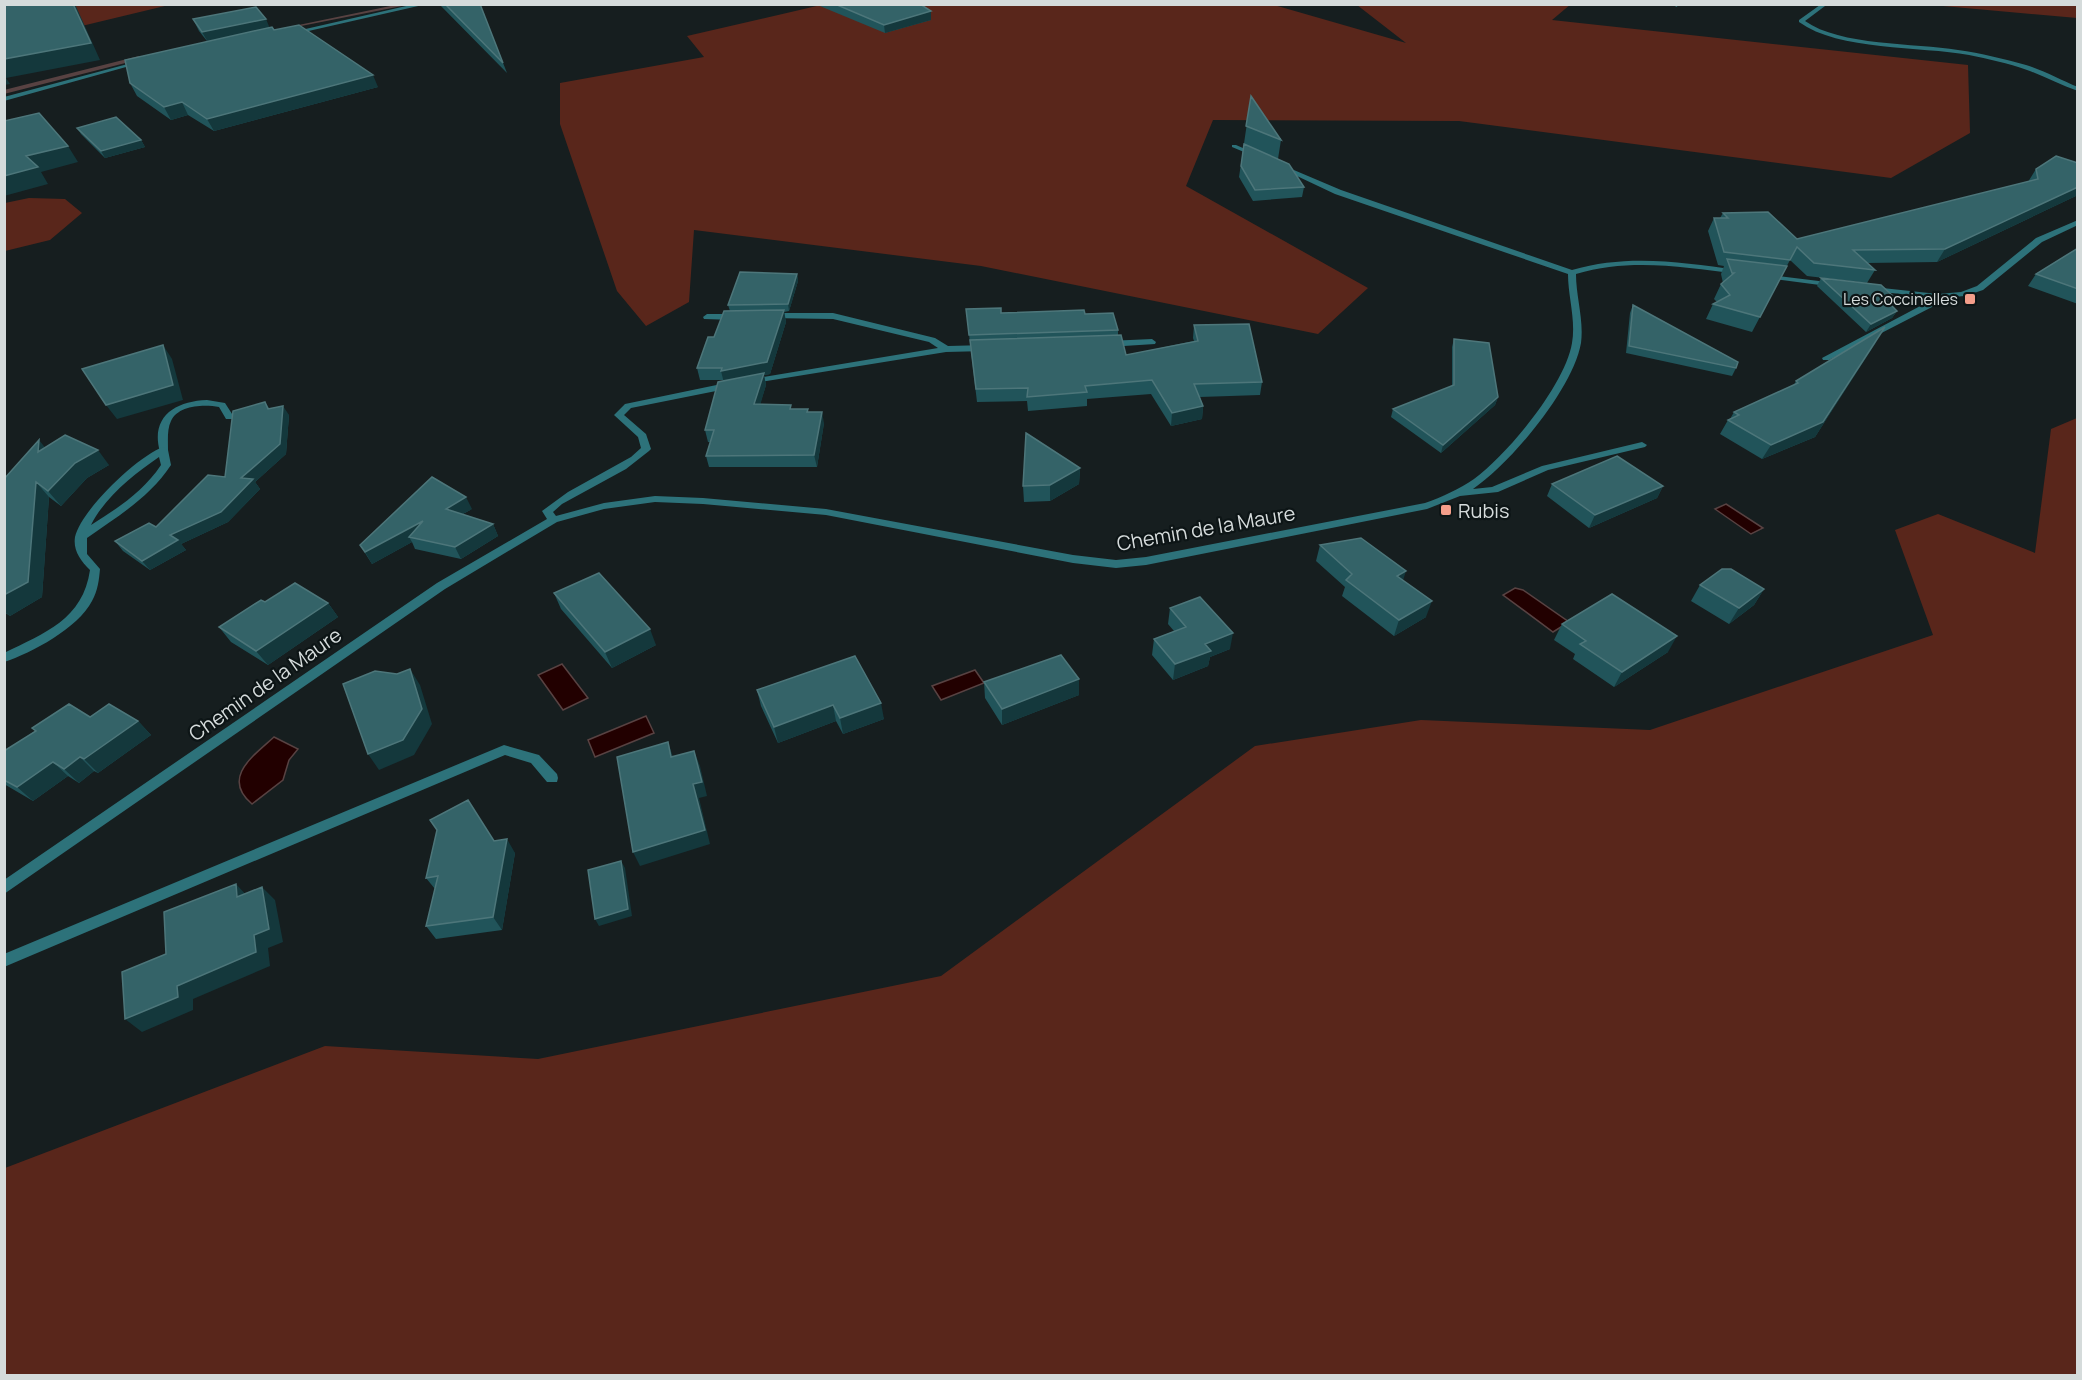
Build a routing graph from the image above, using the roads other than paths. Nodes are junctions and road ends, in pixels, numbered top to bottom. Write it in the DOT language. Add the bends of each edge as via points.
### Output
graph roads {
  1 [pos="425,4"];
  2 [pos="1822,6"];
  3 [pos="287,33"];
  4 [pos="1973,46"];
  5 [pos="147,61"];
  6 [pos="2031,69"];
  7 [pos="2078,89"];
  8 [pos="4,99"];
  9 [pos="1234,146"];
  10 [pos="1265,160"];
  11 [pos="1276,164"];
  12 [pos="2078,222"];
  13 [pos="1572,273"];
  14 [pos="1748,274"];
  15 [pos="1759,275"];
  16 [pos="1851,287"];
  17 [pos="1862,288"];
  18 [pos="1938,296"];
  19 [pos="764,316"];
  20 [pos="707,317"];
  21 [pos="741,317"];
  22 [pos="1152,342"];
  23 [pos="1095,344"];
  24 [pos="992,348"];
  25 [pos="946,350"];
  26 [pos="1826,358"];
  27 [pos="229,417"];
  28 [pos="1642,445"];
  29 [pos="163,450"];
  30 [pos="1458,493"];
  31 [pos="553,520"];
  32 [pos="80,538"];
  33 [pos="4,658"];
  34 [pos="552,778"];
  35 [pos="4,888"];
  36 [pos="4,961"];
  1 -- 3 [label="street"];
  2 -- 6 [label="street" via="1801,21 1805,27 1844,38 1981,55"];
  4 -- 6 [label="street"];
  5 -- 8 [label="street"];
  6 -- 7 [label="street"];
  9 -- 10 [label="street"];
  11 -- 13 [label="street" via="1338,192"];
  12 -- 18 [label="street" via="2039,240 1980,288"];
  13 -- 14 [label="street" via="1622,261"];
  13 -- 30 [label="street, Chemin de la Maure" via="1578,328 1575,352 1550,402 1490,471"];
  15 -- 16 [label="street"];
  17 -- 18 [label="street"];
  18 -- 26 [label="street" via="1929,305"];
  19 -- 25 [label="street" via="833,316 932,340"];
  20 -- 21 [label="street"];
  22 -- 23 [label="street"];
  24 -- 25 [label="street"];
  25 -- 31 [label="street" via="628,406 619,415 643,436 646,449 632,463 561,498 547,511"];
  27 -- 29 [label="street" via="222,405 210,402 178,410 166,422"];
  28 -- 30 [label="street" via="1545,468 1494,490"];
  29 -- 32 [label="street" via="113,490 93,513"];
  29 -- 32 [label="street" via="166,465 157,481 129,506"];
  30 -- 31 [label="street, Chemin de la Maure" via="1427,506 1116,564 826,512 703,501 655,499 614,504"];
  31 -- 35 [label="street, Chemin de la Maure" via="441,586"];
  32 -- 33 [label="street" via="82,554 96,569 96,586 87,602 67,624"];
  34 -- 36 [label="street" via="535,759 504,750"];
}
